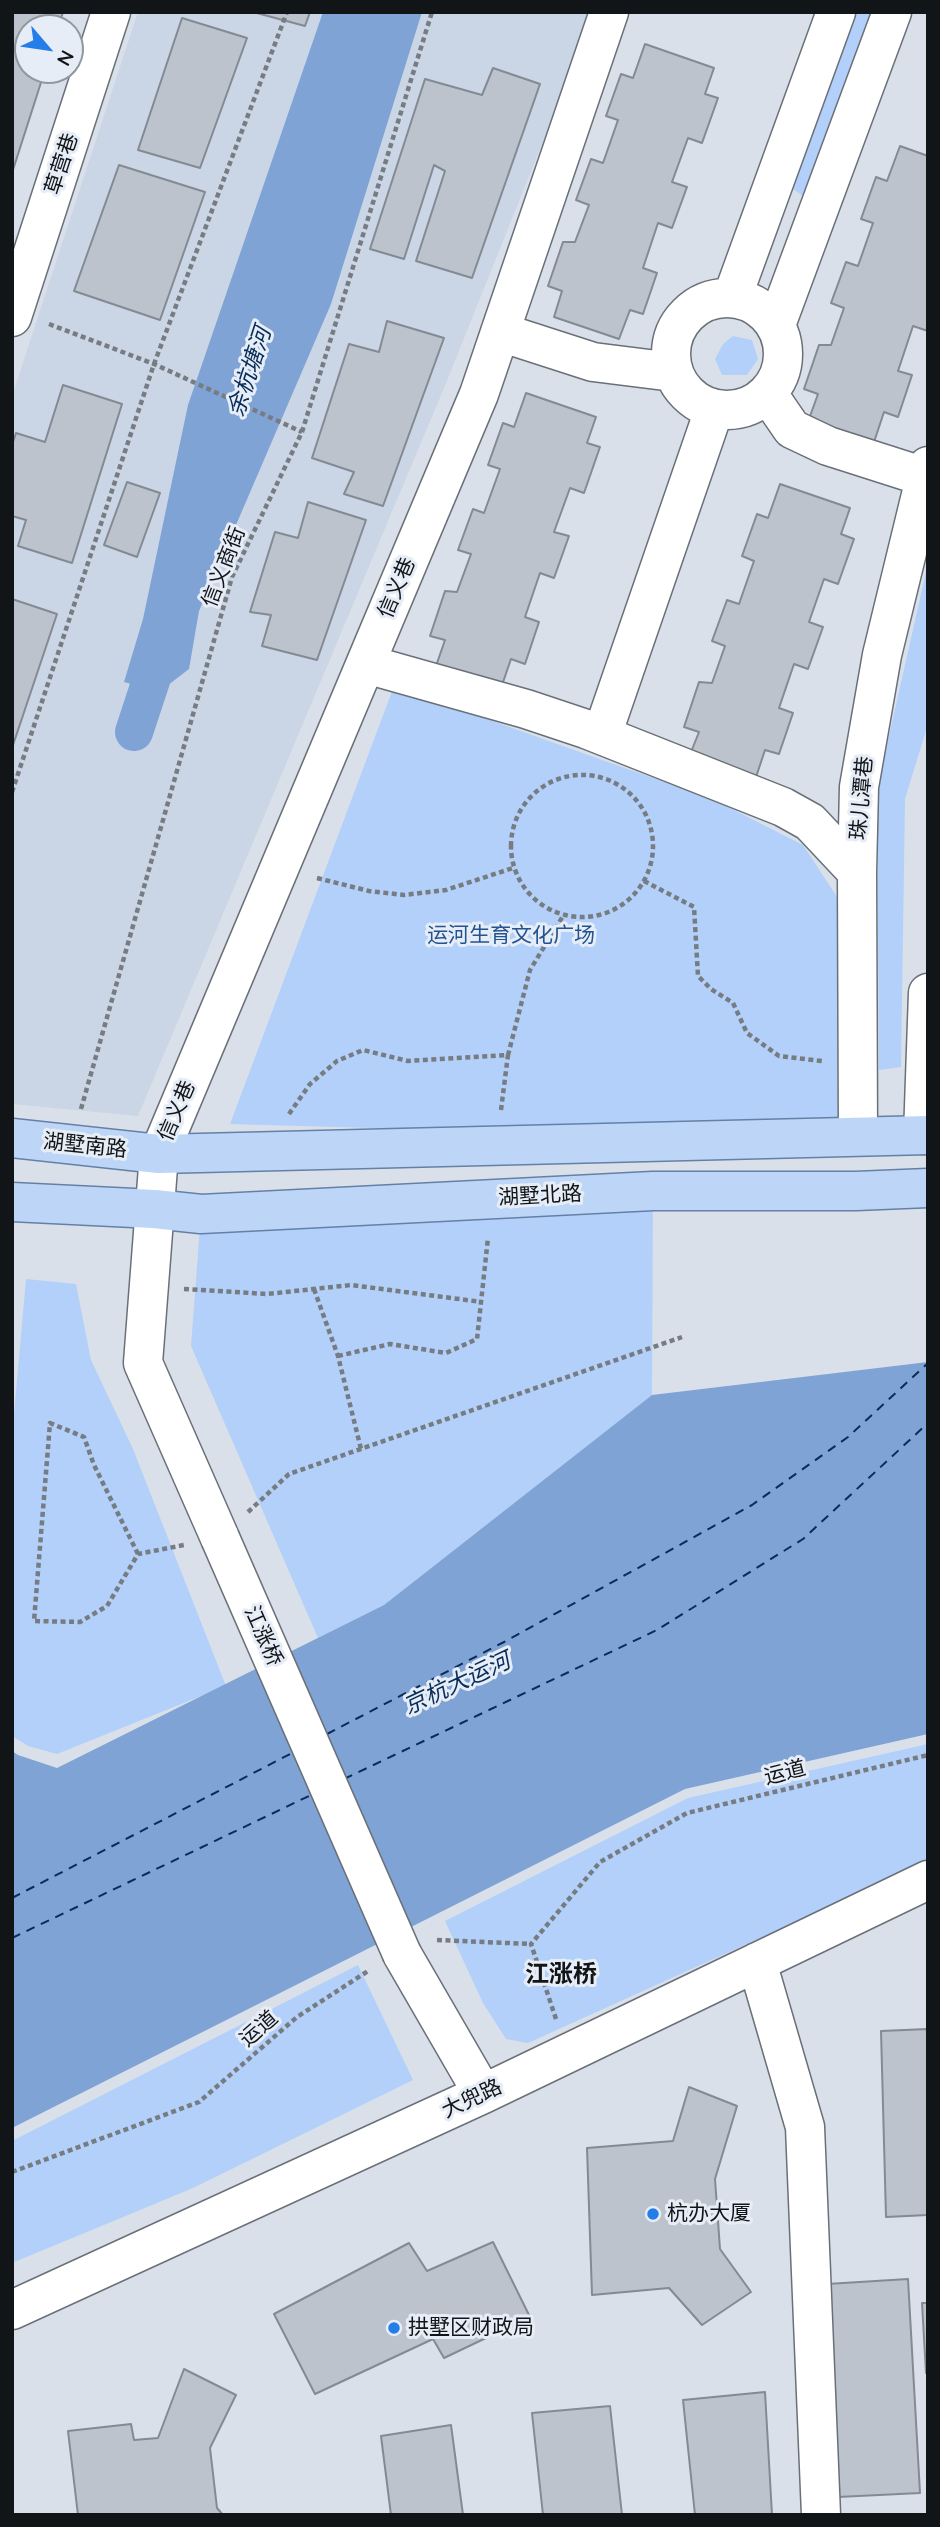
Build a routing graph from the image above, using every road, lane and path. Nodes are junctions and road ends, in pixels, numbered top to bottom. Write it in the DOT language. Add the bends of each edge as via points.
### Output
graph roads {
  1 [pos="111,12"];
  2 [pos="286,12"];
  3 [pos="432,12"];
  4 [pos="609,12"];
  5 [pos="836,12"];
  6 [pos="892,12"];
  7 [pos="732,298"];
  8 [pos="13,312"];
  9 [pos="776,326"];
  10 [pos="500,332"];
  11 [pos="154,364"];
  12 [pos="673,372"];
  13 [pos="768,394"];
  14 [pos="714,410"];
  15 [pos="302,432"];
  16 [pos="926,472"];
  17 [pos="366,664"];
  18 [pos="602,735"];
  19 [pos="12,792"];
  20 [pos="279,868"];
  21 [pos="513,868"];
  22 [pos="857,872"];
  23 [pos="644,881"];
  24 [pos="563,916"];
  25 [pos="928,993"];
  26 [pos="508,1055"];
  27 [pos="858,1065"];
  28 [pos="925,1135"];
  29 [pos="858,1136"];
  30 [pos="12,1138"];
  31 [pos="71,1143"];
  32 [pos="496,1146"];
  33 [pos="262,1152"];
  34 [pos="159,1154"];
  35 [pos="928,1188"];
  36 [pos="493,1199"];
  37 [pos="12,1202"];
  38 [pos="154,1209"];
  39 [pos="149,1286"];
  40 [pos="314,1289"];
  41 [pos="482,1302"];
  42 [pos="681,1336"];
  43 [pos="338,1356"];
  44 [pos="361,1449"];
  45 [pos="220,1538"];
  46 [pos="138,1554"];
  47 [pos="928,1755"];
  48 [pos="928,1880"];
  49 [pos="531,1944"];
  50 [pos="402,1954"];
  51 [pos="757,1962"];
  52 [pos="568,2053"];
  53 [pos="483,2094"];
  54 [pos="12,2172"];
  55 [pos="12,2310"];
  56 [pos="821,2515"];
  1 -- 8 [label="street, 草营巷"];
  2 -- 11 [label="path"];
  3 -- 15 [label="path, 信义商街"];
  4 -- 10 [label="street, 信义巷"];
  5 -- 7 [label="street"];
  6 -- 9 [label="street"];
  7 -- 9 [label="street" via="749,302"];
  7 -- 12 [label="street" via="714,299 684,318 670,352"];
  8 -- 11 [label="path"];
  9 -- 13 [label="street" via="784,360"];
  10 -- 12 [label="street" via="593,362"];
  10 -- 17 [label="street, 信义巷" via="480,394"];
  11 -- 15 [label="path"];
  11 -- 19 [label="path"];
  12 -- 14 [label="street" via="696,402"];
  13 -- 14 [label="street" via="734,411"];
  13 -- 16 [label="street" via="792,429 828,446"];
  14 -- 18 [label="street"];
  15 -- 31 [label="path, 信义商街" via="232,577"];
  16 -- 22 [label="street, 珠儿潭巷" via="882,655 859,787"];
  17 -- 18 [label="street"];
  17 -- 20 [label="street, 信义巷"];
  18 -- 22 [label="street" via="783,807 810,822"];
  20 -- 21 [label="path" via="404,895 446,890"];
  20 -- 34 [label="street, 信义巷"];
  21 -- 23 [label="path" via="510,844 514,821 527,800 544,784 566,775 590,774 613,780 632,794 646,813 653,835 652,859"];
  21 -- 24 [label="path" via="524,889"];
  22 -- 27 [label="street, 珠儿潭巷"];
  23 -- 24 [label="path" via="629,900 609,912 587,918"];
  23 -- 27 [label="path" via="694,907 698,976 733,1003 747,1032 779,1056"];
  24 -- 26 [label="path" via="530,970"];
  25 -- 28 [label="street"];
  26 -- 32 [label="path"];
  26 -- 33 [label="path" via="408,1061 363,1050 337,1061 310,1084"];
  27 -- 29 [label="street, 珠儿潭巷"];
  28 -- 29 [label="main road"];
  29 -- 32 [label="main road"];
  30 -- 31 [label="main road, 湖墅南路"];
  31 -- 34 [label="main road, 湖墅南路"];
  32 -- 33 [label="main road"];
  33 -- 34 [label="main road"];
  34 -- 38 [label="street, 江涨桥"];
  35 -- 36 [label="main road, 湖墅北路" via="653,1191"];
  36 -- 38 [label="main road, 湖墅北路" via="201,1214"];
  36 -- 41 [label="path"];
  37 -- 38 [label="main road"];
  38 -- 39 [label="street, 江涨桥"];
  39 -- 40 [label="path" via="267,1294"];
  39 -- 45 [label="street, 江涨桥" via="143,1363"];
  40 -- 41 [label="path" via="351,1285"];
  40 -- 43 [label="path"];
  41 -- 43 [label="path" via="477,1339 446,1353 390,1344"];
  42 -- 44 [label="path"];
  43 -- 44 [label="path"];
  44 -- 45 [label="path" via="289,1474"];
  45 -- 46 [label="path"];
  45 -- 50 [label="street, 江涨桥, bridge"];
  46 -- 46 [label="path" via="107,1606 80,1622 34,1621 50,1423 83,1437"];
  47 -- 49 [label="path, 运道" via="687,1813 600,1862"];
  48 -- 51 [label="street, 大兜路"];
  49 -- 50 [label="path"];
  49 -- 52 [label="path"];
  50 -- 53 [label="street, 江涨桥"];
  50 -- 54 [label="path, 运道" via="297,2017 199,2102"];
  51 -- 52 [label="street, 大兜路"];
  51 -- 56 [label="street" via="805,2127"];
  52 -- 53 [label="street, 大兜路"];
  53 -- 55 [label="street, 大兜路"];
}
